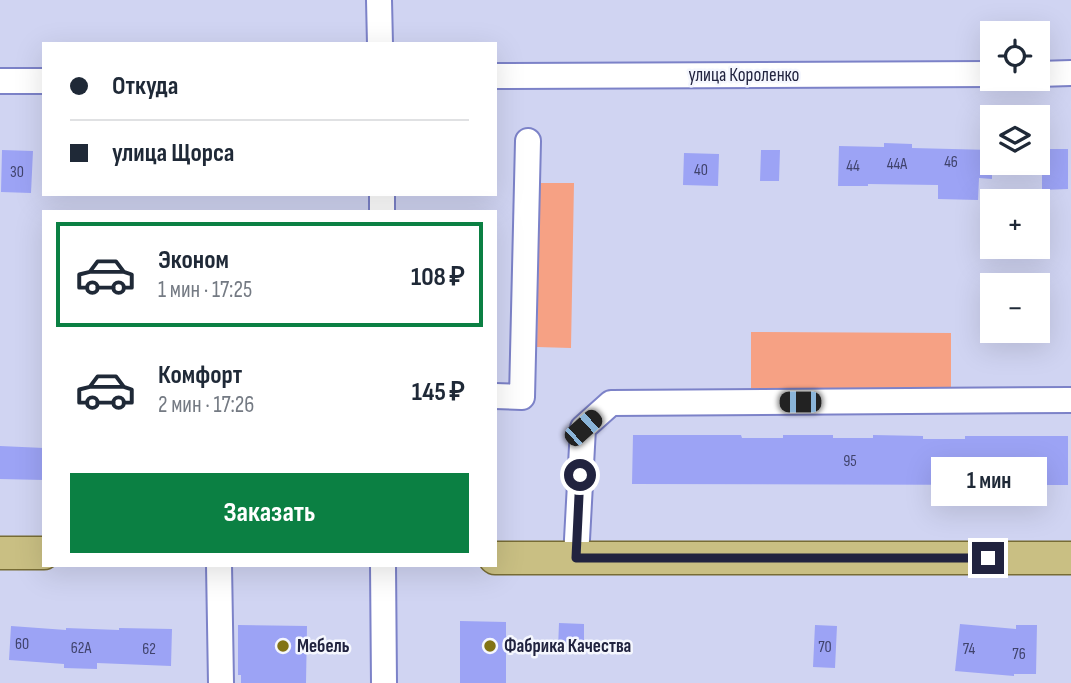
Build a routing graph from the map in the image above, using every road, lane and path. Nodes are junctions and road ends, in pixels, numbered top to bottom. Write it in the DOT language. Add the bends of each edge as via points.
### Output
graph roads {
  1 [pos="379,0"];
  2 [pos="380,42"];
  3 [pos="1071,73"];
  4 [pos="980,74"];
  5 [pos="1050,74"];
  6 [pos="497,76"];
  7 [pos="0,81"];
  8 [pos="42,81"];
  9 [pos="528,141"];
  10 [pos="497,396"];
  11 [pos="1071,400"];
  12 [pos="0,553"];
  13 [pos="42,553"];
  14 [pos="497,558"];
  15 [pos="576,558"];
  16 [pos="1071,558"];
  17 [pos="219,567"];
  18 [pos="383,567"];
  19 [pos="221,683"];
  20 [pos="384,683"];
  1 -- 2 [label="street"];
  3 -- 5 [label="street"];
  4 -- 6 [label="street, улица Короленко"];
  7 -- 8 [label="street"];
  9 -- 10 [label="street" via="522,397"];
  11 -- 15 [label="street" via="611,403 583,428"];
  12 -- 13 [label="main road"];
  14 -- 15 [label="main road"];
  15 -- 16 [label="main road"];
  17 -- 19 [label="street"];
  18 -- 20 [label="street"];
}
